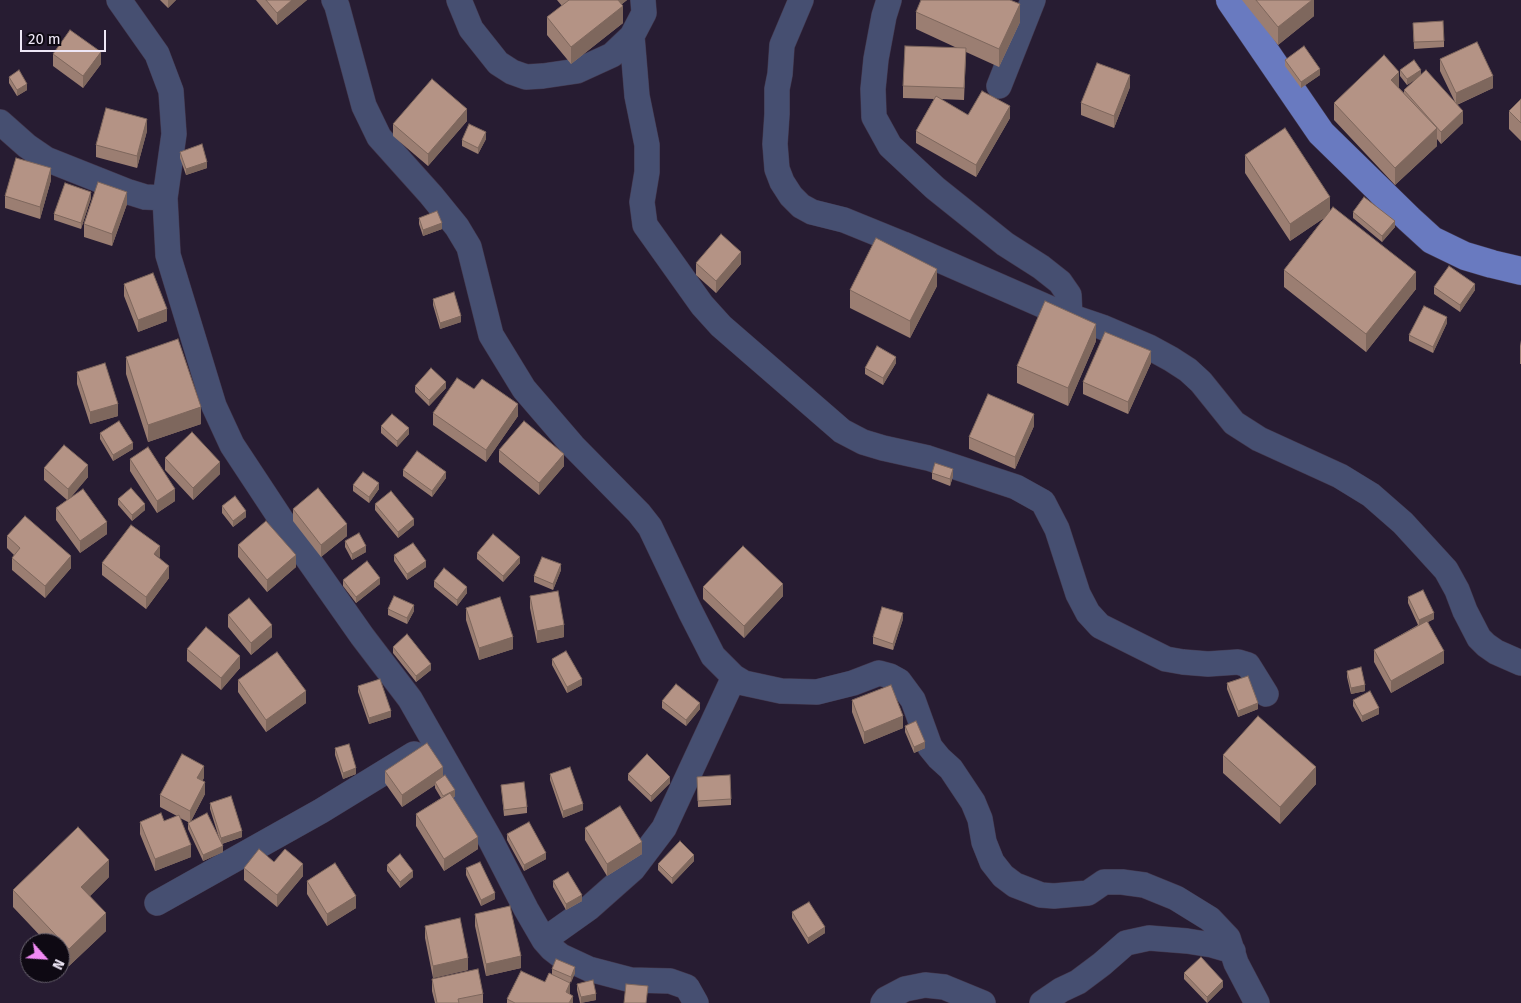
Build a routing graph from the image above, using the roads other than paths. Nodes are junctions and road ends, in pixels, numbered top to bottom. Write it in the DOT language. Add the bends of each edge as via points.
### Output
graph roads {
  1 [pos="119,0"];
  2 [pos="334,0"];
  3 [pos="459,0"];
  4 [pos="643,0"];
  5 [pos="801,0"];
  6 [pos="889,0"];
  7 [pos="1033,0"];
  8 [pos="1230,0"];
  9 [pos="632,36"];
  10 [pos="999,86"];
  11 [pos="0,122"];
  12 [pos="166,198"];
  13 [pos="1521,271"];
  14 [pos="1070,316"];
  15 [pos="1521,663"];
  16 [pos="734,677"];
  17 [pos="1266,694"];
  18 [pos="435,741"];
  19 [pos="157,903"];
  20 [pos="544,940"];
  21 [pos="1233,951"];
  22 [pos="696,1003"];
  23 [pos="883,1003"];
  24 [pos="983,1003"];
  25 [pos="1042,1003"];
  26 [pos="1258,1003"];
  1 -- 12 [label="street" via="157,54 171,91 174,134"];
  2 -- 16 [label="street" via="364,106 379,137 431,195 469,247 491,335 524,389 573,446 650,526 713,656"];
  3 -- 9 [label="street" via="471,29 498,63 526,77 577,71 612,55"];
  4 -- 9 [label="street" via="644,13"];
  5 -- 14 [label="street" via="782,45 777,89 777,169 791,196 812,212 844,220"];
  6 -- 14 [label="street" via="873,89 874,117 890,146 935,188 1005,244 1060,282 1069,295"];
  7 -- 10 [label="street"];
  8 -- 13 [label="main road" via="1322,132 1409,219 1432,240 1464,256"];
  9 -- 17 [label="street" via="637,96 647,145 642,202 644,225 721,326 842,431 870,444 928,458 1016,487 1043,502 1057,529 1078,594 1088,613 1100,626 1166,659 1248,665"];
  11 -- 12 [label="street" via="46,160 129,192"];
  12 -- 18 [label="street" via="168,255 214,406 232,445 296,542 410,699"];
  14 -- 15 [label="street" via="1171,359 1205,385 1234,423 1258,439 1340,476 1371,495 1446,570 1479,638 1496,652"];
  16 -- 20 [label="street" via="664,828 633,869 590,908"];
  16 -- 21 [label="street" via="744,683 781,691 818,692 880,674 890,676 899,681 910,696 930,747 951,769 973,802 992,862 1003,876 1029,892 1054,896 1088,893 1104,882 1144,885 1176,898 1210,919 1228,938"];
  18 -- 19 [label="street" via="321,811"];
  18 -- 20 [label="street"];
  20 -- 22 [label="street" via="562,956 588,969 631,980 670,981 687,988"];
  21 -- 25 [label="street" via="1188,941 1149,938 1126,943 1078,982"];
  21 -- 26 [label="street"];
  23 -- 24 [label="street" via="905,989 925,985 944,987"];
}
